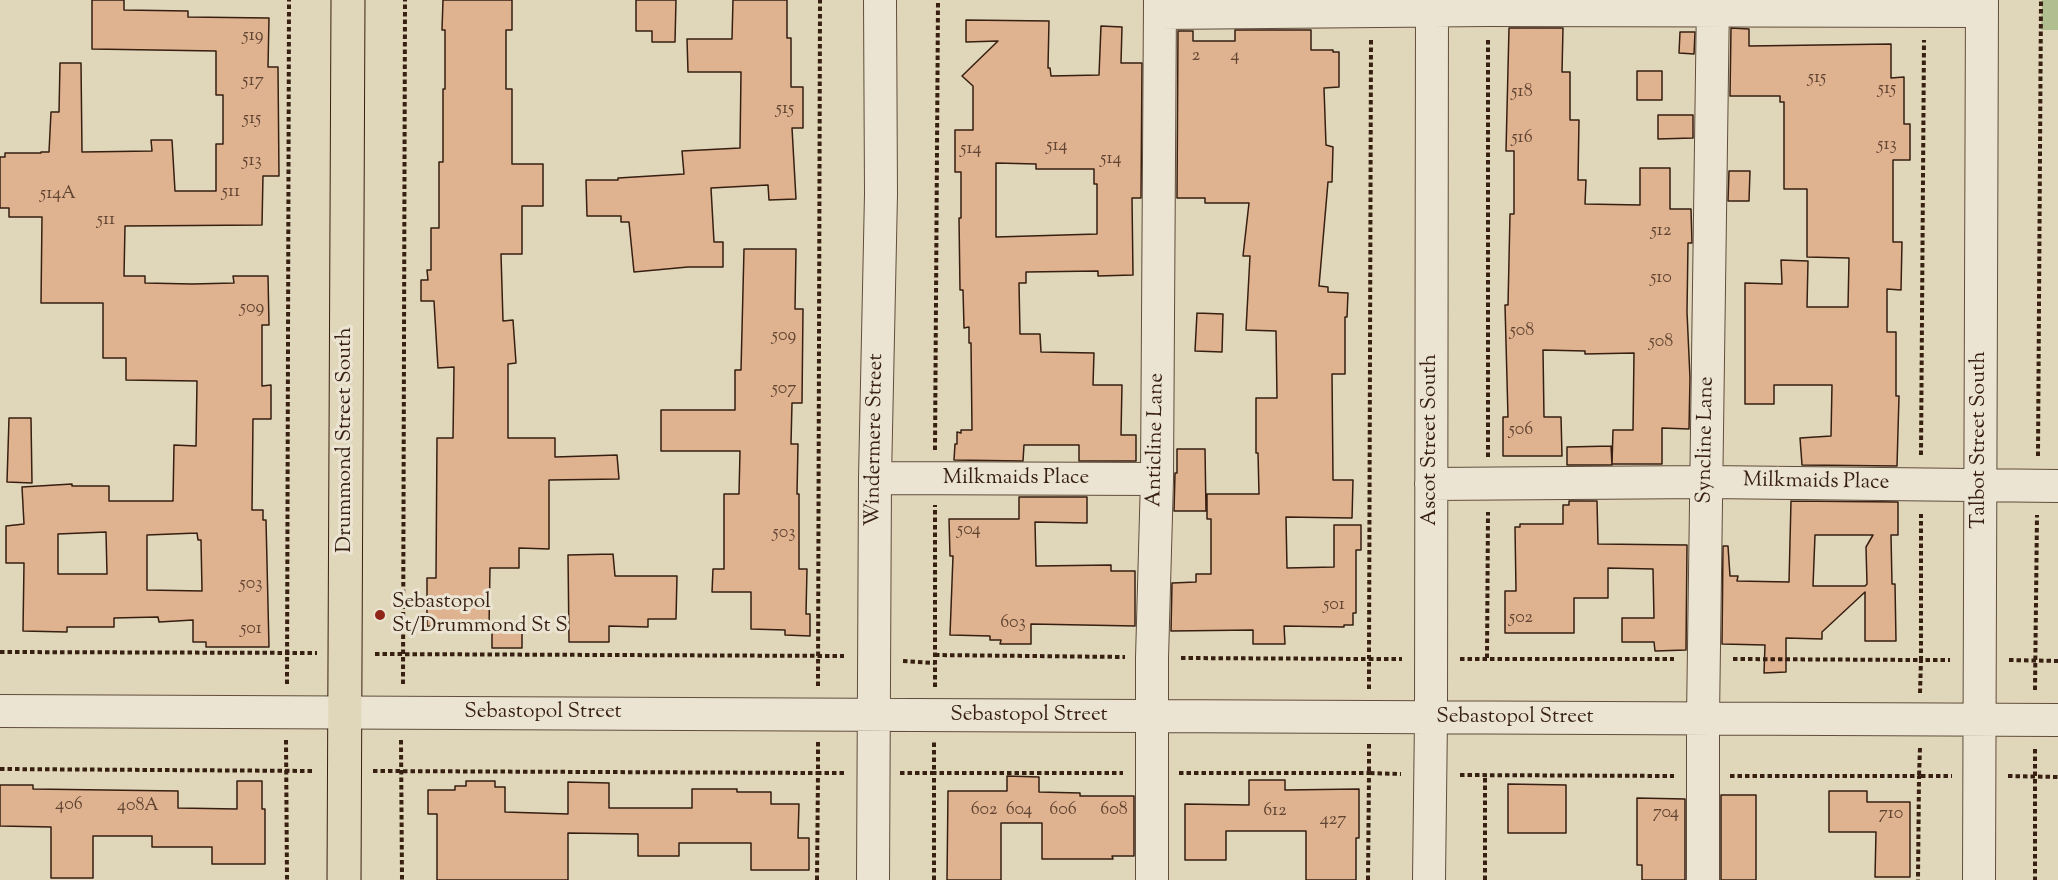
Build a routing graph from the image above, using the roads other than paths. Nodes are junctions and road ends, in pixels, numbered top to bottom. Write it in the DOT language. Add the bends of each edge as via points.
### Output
graph roads {
  1 [pos="348,0"];
  2 [pos="880,0"];
  3 [pos="1432,5"];
  4 [pos="1713,5"];
  5 [pos="1982,6"];
  6 [pos="1160,7"];
  7 [pos="875,478"];
  8 [pos="1157,479"];
  9 [pos="1707,482"];
  10 [pos="1431,483"];
  11 [pos="1980,485"];
  12 [pos="2048,485"];
  13 [pos="0,711"];
  14 [pos="344,713"];
  15 [pos="874,714"];
  16 [pos="1152,716"];
  17 [pos="1431,718"];
  18 [pos="1703,718"];
  19 [pos="1978,720"];
  20 [pos="2058,720"];
  21 [pos="344,880"];
  22 [pos="873,880"];
  23 [pos="1152,880"];
  24 [pos="1429,880"];
  25 [pos="1703,880"];
  26 [pos="1978,880"];
  1 -- 14 [label="main road, Drummond Street South"];
  2 -- 7 [label="street, Windermere Street"];
  3 -- 4 [label="street" via="1488,10"];
  3 -- 6 [label="street" via="1371,11"];
  3 -- 10 [label="street, Ascot Street South"];
  4 -- 5 [label="street" via="1924,10"];
  4 -- 9 [label="street, Syncline Lane"];
  5 -- 11 [label="street, Talbot Street South"];
  6 -- 8 [label="street, Anticline Lane"];
  7 -- 8 [label="street, Milkmaids Place"];
  7 -- 15 [label="street, Windermere Street"];
  8 -- 16 [label="street, Anticline Lane"];
  9 -- 10 [label="street, Milkmaids Place"];
  9 -- 11 [label="street, Milkmaids Place"];
  9 -- 18 [label="street, Syncline Lane"];
  10 -- 17 [label="street, Ascot Street South"];
  11 -- 12 [label="street, Milkmaids Place"];
  11 -- 19 [label="street, Talbot Street South"];
  13 -- 14 [label="street, Sebastopol Street"];
  14 -- 15 [label="street, Sebastopol Street"];
  14 -- 21 [label="main road, Drummond Street South"];
  15 -- 16 [label="street, Sebastopol Street"];
  15 -- 22 [label="street, Windermere Street"];
  16 -- 17 [label="street, Sebastopol Street"];
  16 -- 23 [label="street, Anticline Lane"];
  17 -- 18 [label="street, Sebastopol Street"];
  17 -- 24 [label="street, Ascot Street South"];
  18 -- 19 [label="street, Sebastopol Street"];
  18 -- 25 [label="street, Syncline Lane"];
  19 -- 20 [label="street, Sebastopol Street"];
  19 -- 26 [label="street, Talbot Street South"];
}
